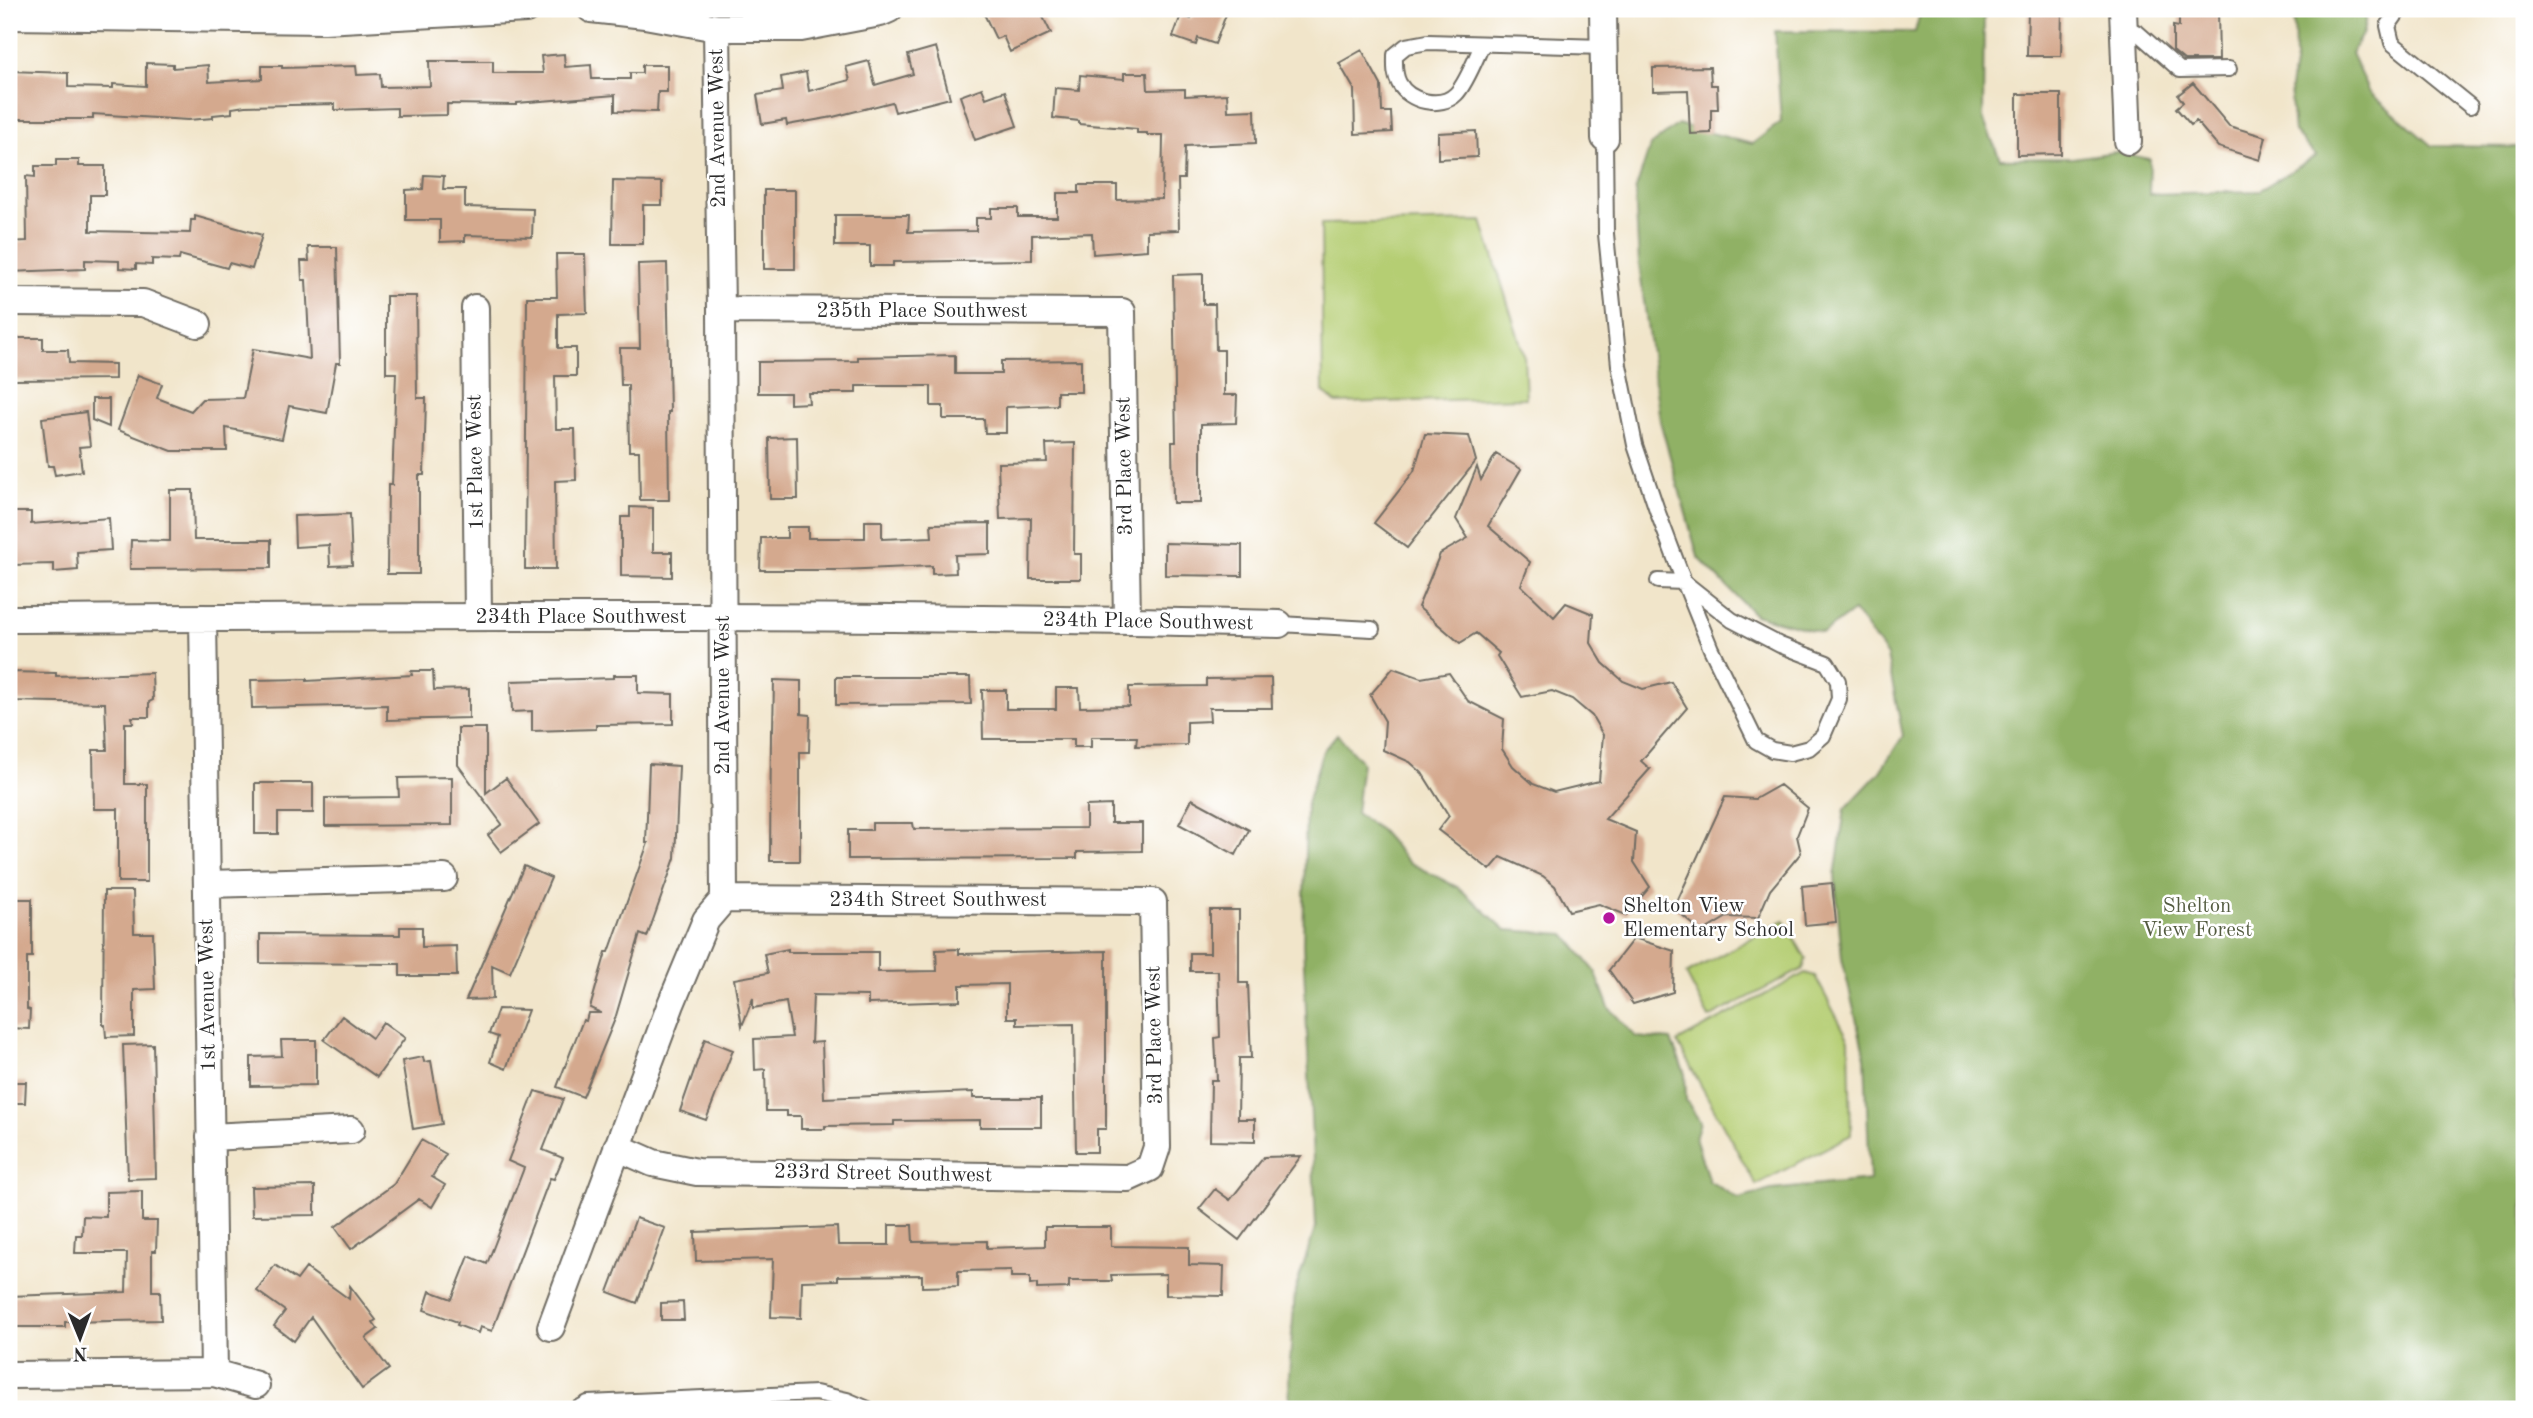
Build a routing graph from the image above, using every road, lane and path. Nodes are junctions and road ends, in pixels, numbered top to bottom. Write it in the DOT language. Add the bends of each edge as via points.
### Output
graph roads {
  1 [pos="526,9"];
  2 [pos="591,9"];
  3 [pos="889,9"];
  4 [pos="1603,9"];
  5 [pos="2400,9"];
  6 [pos="110,13"];
  7 [pos="9,16"];
  8 [pos="2123,17"];
  9 [pos="717,28"];
  10 [pos="1482,45"];
  11 [pos="1604,47"];
  12 [pos="2229,69"];
  13 [pos="2470,106"];
  14 [pos="1605,138"];
  15 [pos="2128,141"];
  16 [pos="9,302"];
  17 [pos="475,308"];
  18 [pos="721,310"];
  19 [pos="1122,312"];
  20 [pos="198,324"];
  21 [pos="1658,580"];
  22 [pos="1684,582"];
  23 [pos="478,617"];
  24 [pos="203,618"];
  25 [pos="723,618"];
  26 [pos="9,619"];
  27 [pos="1127,620"];
  28 [pos="1279,624"];
  29 [pos="1372,629"];
  30 [pos="444,878"];
  31 [pos="206,884"];
  32 [pos="724,899"];
  33 [pos="1153,902"];
  34 [pos="351,1130"];
  35 [pos="210,1137"];
  36 [pos="617,1147"];
  37 [pos="1150,1168"];
  38 [pos="551,1327"];
  39 [pos="214,1373"];
  40 [pos="9,1375"];
  41 [pos="256,1385"];
  42 [pos="577,1409"];
  43 [pos="868,1409"];
  1 -- 6 [label="street" via="324,20"];
  2 -- 9 [label="street"];
  3 -- 9 [label="street" via="801,28"];
  4 -- 11 [label="street"];
  5 -- 13 [label="lane" via="2388,26 2392,43"];
  6 -- 7 [label="street"];
  8 -- 12 [label="lane" via="2180,70"];
  8 -- 15 [label="street"];
  9 -- 18 [label="street, 2nd Avenue West"];
  10 -- 10 [label="lane" via="1428,42 1406,46 1395,55 1400,85 1430,103 1444,102 1458,93"];
  10 -- 11 [label="lane"];
  11 -- 14 [label="street"];
  14 -- 22 [label="lane" via="1606,234 1619,365 1635,446"];
  16 -- 20 [label="street" via="143,303"];
  17 -- 23 [label="street, 1st Place West"];
  18 -- 19 [label="street, 235th Place Southwest"];
  18 -- 25 [label="street, 2nd Avenue West"];
  19 -- 27 [label="street, 3rd Place West"];
  21 -- 22 [label="lane"];
  22 -- 22 [label="lane" via="1756,741 1790,753 1808,748 1823,736 1839,699 1838,681 1827,663 1732,621"];
  23 -- 24 [label="street, 234th Place Southwest"];
  23 -- 25 [label="street, 234th Place Southwest"];
  24 -- 26 [label="street, 234th Place Southwest"];
  24 -- 31 [label="street, 1st Avenue West"];
  25 -- 27 [label="street, 234th Place Southwest"];
  25 -- 32 [label="street, 2nd Avenue West"];
  27 -- 28 [label="street, 234th Place Southwest"];
  28 -- 29 [label="lane"];
  30 -- 31 [label="street"];
  31 -- 35 [label="street, 1st Avenue West"];
  32 -- 33 [label="street, 234th Street Southwest"];
  32 -- 36 [label="street" via="706,920"];
  33 -- 37 [label="street, 3rd Place West" via="1157,1147"];
  34 -- 35 [label="street"];
  35 -- 39 [label="street, 1st Avenue West"];
  36 -- 37 [label="street, 233rd Street Southwest" via="653,1163 697,1172 1128,1178"];
  36 -- 38 [label="street"];
  39 -- 40 [label="street"];
  39 -- 41 [label="street"];
  42 -- 43 [label="lane" via="588,1402 816,1393"];
}
